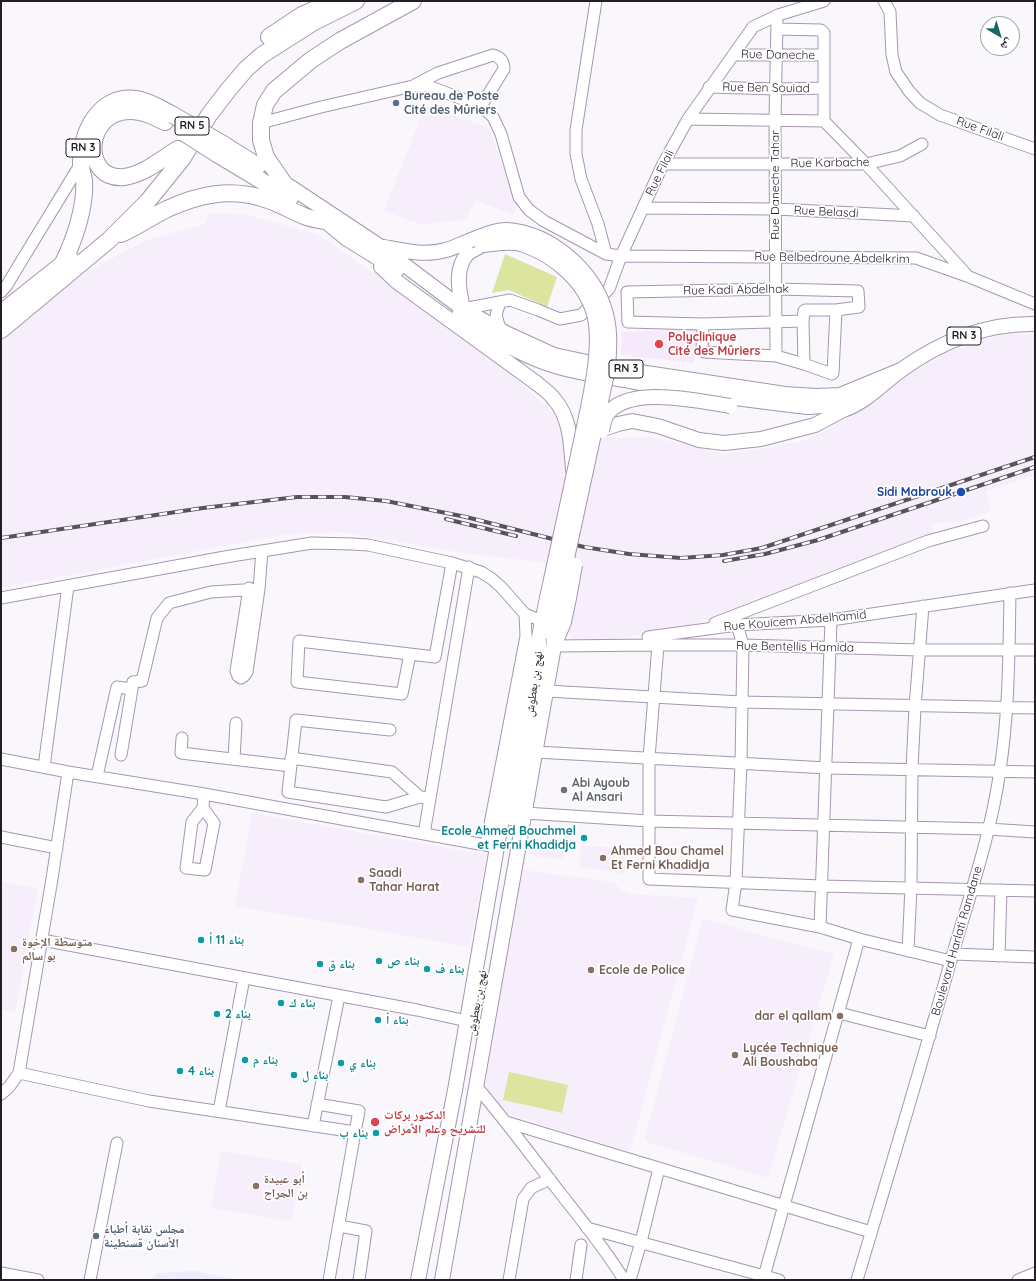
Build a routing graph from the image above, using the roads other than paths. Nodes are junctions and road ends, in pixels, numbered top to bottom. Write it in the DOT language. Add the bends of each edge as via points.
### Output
graph roads {
  1 [pos="334,1"];
  2 [pos="356,1"];
  3 [pos="413,1"];
  4 [pos="596,1"];
  5 [pos="824,1"];
  6 [pos="884,1"];
  7 [pos="778,15"];
  8 [pos="777,29"];
  9 [pos="733,54"];
  10 [pos="776,56"];
  11 [pos="824,56"];
  12 [pos="413,86"];
  13 [pos="709,87"];
  14 [pos="824,88"];
  15 [pos="775,89"];
  16 [pos="480,106"];
  17 [pos="171,119"];
  18 [pos="688,119"];
  19 [pos="774,120"];
  20 [pos="824,121"];
  21 [pos="261,123"];
  22 [pos="922,144"];
  23 [pos="178,149"];
  24 [pos="220,149"];
  25 [pos="1035,149"];
  26 [pos="664,164"];
  27 [pos="775,164"];
  28 [pos="866,164"];
  29 [pos="80,165"];
  30 [pos="283,182"];
  31 [pos="643,208"];
  32 [pos="776,209"];
  33 [pos="914,216"];
  34 [pos="325,221"];
  35 [pos="109,240"];
  36 [pos="378,245"];
  37 [pos="357,246"];
  38 [pos="606,254"];
  39 [pos="621,256"];
  40 [pos="775,257"];
  41 [pos="62,265"];
  42 [pos="967,276"];
  43 [pos="776,290"];
  44 [pos="1,292"];
  45 [pos="500,302"];
  46 [pos="1035,304"];
  47 [pos="463,308"];
  48 [pos="836,310"];
  49 [pos="1,313"];
  50 [pos="803,321"];
  51 [pos="776,322"];
  52 [pos="703,324"];
  53 [pos="1035,324"];
  54 [pos="500,329"];
  55 [pos="1,330"];
  56 [pos="776,356"];
  57 [pos="804,364"];
  58 [pos="901,370"];
  59 [pos="845,409"];
  60 [pos="602,429"];
  61 [pos="574,474"];
  62 [pos="983,526"];
  63 [pos="262,551"];
  64 [pos="452,563"];
  65 [pos="469,567"];
  66 [pos="68,586"];
  67 [pos="254,589"];
  68 [pos="1035,590"];
  69 [pos="1010,593"];
  70 [pos="558,597"];
  71 [pos="1,598"];
  72 [pos="923,606"];
  73 [pos="524,614"];
  74 [pos="831,620"];
  75 [pos="542,621"];
  76 [pos="738,625"];
  77 [pos="697,630"];
  78 [pos="539,637"];
  79 [pos="247,638"];
  80 [pos="656,640"];
  81 [pos="743,645"];
  82 [pos="554,646"];
  83 [pos="830,647"];
  84 [pos="920,650"];
  85 [pos="1009,650"];
  86 [pos="1035,650"];
  87 [pos="410,654"];
  88 [pos="132,689"];
  89 [pos="546,694"];
  90 [pos="654,697"];
  91 [pos="741,702"];
  92 [pos="828,705"];
  93 [pos="915,707"];
  94 [pos="1006,708"];
  95 [pos="1035,708"];
  96 [pos="236,723"];
  97 [pos="390,730"];
  98 [pos="182,738"];
  99 [pos="536,753"];
  100 [pos="121,755"];
  101 [pos="649,758"];
  102 [pos="1,759"];
  103 [pos="234,759"];
  104 [pos="291,762"];
  105 [pos="741,763"];
  106 [pos="44,767"];
  107 [pos="827,768"];
  108 [pos="912,769"];
  109 [pos="1000,770"];
  110 [pos="68,772"];
  111 [pos="1035,772"];
  112 [pos="97,776"];
  113 [pos="204,794"];
  114 [pos="425,798"];
  115 [pos="203,808"];
  116 [pos="525,813"];
  117 [pos="649,821"];
  118 [pos="740,823"];
  119 [pos="824,826"];
  120 [pos="912,828"];
  121 [pos="988,829"];
  122 [pos="1035,832"];
  123 [pos="424,834"];
  124 [pos="1,837"];
  125 [pos="491,846"];
  126 [pos="57,848"];
  127 [pos="736,882"];
  128 [pos="822,886"];
  129 [pos="911,887"];
  130 [pos="972,889"];
  131 [pos="1001,890"];
  132 [pos="1035,891"];
  133 [pos="820,927"];
  134 [pos="859,939"];
  135 [pos="42,940"];
  136 [pos="908,951"];
  137 [pos="999,956"];
  138 [pos="1035,957"];
  139 [pos="952,958"];
  140 [pos="244,978"];
  141 [pos="339,996"];
  142 [pos="839,1013"];
  143 [pos="467,1021"];
  144 [pos="930,1036"];
  145 [pos="19,1073"];
  146 [pos="476,1086"];
  147 [pos="1,1094"];
  148 [pos="317,1104"];
  149 [pos="219,1111"];
  150 [pos="506,1122"];
  151 [pos="313,1126"];
  152 [pos="355,1132"];
  153 [pos="117,1143"];
  154 [pos="659,1168"];
  155 [pos="550,1180"];
  156 [pos="784,1206"];
  157 [pos="339,1226"];
  158 [pos="587,1228"];
  159 [pos="871,1232"];
  160 [pos="641,1242"];
  161 [pos="581,1245"];
  162 [pos="1,1273"];
  163 [pos="1035,1273"];
  164 [pos="764,1278"];
  165 [pos="38,1280"];
  166 [pos="90,1280"];
  167 [pos="329,1280"];
  168 [pos="359,1280"];
  169 [pos="418,1280"];
  170 [pos="427,1280"];
  171 [pos="433,1280"];
  172 [pos="442,1280"];
  173 [pos="509,1280"];
  174 [pos="576,1280"];
  175 [pos="624,1280"];
  176 [pos="630,1280"];
  177 [pos="779,1280"];
  178 [pos="857,1280"];
  179 [pos="1018,1280"];
  1 -- 23 [label="highway, RN 5" via="302,15 253,50 214,94"];
  2 -- 35 [label="highway, RN 5" via="284,40 262,54 246,69 209,115 182,159 164,182"];
  3 -- 21 [label="highway" via="311,60 274,91 265,105"];
  4 -- 38 [label="street" via="576,130 576,154 580,179 598,224"];
  5 -- 7 [label="street, Rue Filali"];
  6 -- 25 [label="street, Rue Filali" via="890,12 892,55 896,72 908,91 920,103 940,115"];
  7 -- 8 [label="street, Rue Daneche Tahar"];
  7 -- 9 [label="street, Rue Filali" via="753,27"];
  8 -- 10 [label="street, Rue Daneche Tahar"];
  8 -- 11 [label="street" via="821,30 824,33"];
  9 -- 10 [label="street, Rue Daneche"];
  9 -- 13 [label="street, Rue Filali"];
  10 -- 11 [label="street, Rue Daneche"];
  10 -- 15 [label="street, Rue Daneche Tahar"];
  11 -- 14 [label="street"];
  12 -- 16 [label="street" via="428,86"];
  12 -- 16 [label="street" via="438,73 493,54 502,60 504,69"];
  12 -- 21 [label="street"];
  13 -- 15 [label="street, Rue Ben Souiad"];
  13 -- 18 [label="street, Rue Filali"];
  14 -- 15 [label="street, Rue Ben Souiad"];
  14 -- 20 [label="street"];
  15 -- 19 [label="street, Rue Daneche Tahar"];
  16 -- 38 [label="street" via="493,117 501,134 519,197 529,210 544,221"];
  17 -- 23 [label="highway, RN 3" via="131,110 116,113 104,120 92,148 95,160 104,172 114,177 125,177 141,172"];
  17 -- 24 [label="highway, RN 3, bridge"];
  17 -- 29 [label="highway, RN 3" via="146,101 122,100 110,104 91,122 85,136"];
  18 -- 19 [label="street"];
  18 -- 26 [label="street, Rue Filali"];
  19 -- 20 [label="street"];
  19 -- 27 [label="street, Rue Daneche Tahar"];
  20 -- 28 [label="street"];
  21 -- 30 [label="highway" via="261,140 266,157"];
  22 -- 28 [label="street, Rue Karbache" via="900,156"];
  23 -- 41 [label="highway, RN 5" via="136,200"];
  24 -- 30 [label="highway, RN 3"];
  24 -- 34 [label="highway, RN 3"];
  26 -- 27 [label="street, Rue Karbache"];
  26 -- 31 [label="street, Rue Filali"];
  27 -- 28 [label="street, Rue Karbache"];
  27 -- 32 [label="street, Rue Daneche Tahar"];
  28 -- 33 [label="street"];
  29 -- 41 [label="highway, RN 3" via="84,180 81,213 70,249"];
  29 -- 44 [label="street"];
  30 -- 36 [label="main road, RN 3"];
  31 -- 32 [label="street, Rue Belasdi"];
  31 -- 39 [label="street, Rue Filali"];
  32 -- 33 [label="street, Rue Belasdi"];
  32 -- 40 [label="street, Rue Daneche Tahar"];
  33 -- 42 [label="street"];
  34 -- 35 [label="highway, RN 3" via="305,216 264,198 222,193 185,202"];
  34 -- 37 [label="main road, RN 3"];
  35 -- 55 [label="highway, RN 3"];
  36 -- 47 [label="main road, RN 3"];
  36 -- 70 [label="main road, bridge" via="414,253 431,253 447,250 486,234 506,230 523,233 561,250 587,275 599,294 607,315 610,341 608,369"];
  37 -- 58 [label="main road, RN 3" via="409,277 476,327 511,348 571,370 677,390 807,407 844,403"];
  37 -- 61 [label="main road, RN 3, bridge" via="367,252 396,281 535,382 554,399 564,416 570,434"];
  38 -- 39 [label="street, Rue Belbedroune Abdelkrim"];
  39 -- 40 [label="street, Rue Belbedroune Abdelkrim"];
  39 -- 45 [label="street, Rue Filali" via="609,289 581,315 560,319 510,300"];
  40 -- 42 [label="street, Rue Belbedroune Abdelkrim" via="916,258"];
  40 -- 43 [label="street, Rue Daneche Tahar"];
  41 -- 49 [label="highway, RN 3"];
  42 -- 46 [label="street, Rue Belbedroune Abdelkrim"];
  43 -- 48 [label="street, Rue Kadi Abdelhak" via="859,292 858,308"];
  43 -- 51 [label="street, Rue Daneche Tahar"];
  43 -- 52 [label="street, Rue Kadi Abdelhak" via="627,292 628,322"];
  45 -- 47 [label="street, Rue Filali"];
  45 -- 54 [label="street" via="496,315"];
  47 -- 54 [label="main road, RN 3"];
  47 -- 61 [label="main road, bridge" via="458,277 462,262 469,253 482,245 520,244 539,252 557,262 572,275 586,294 595,317 597,338 590,401"];
  48 -- 50 [label="street" via="805,310"];
  48 -- 57 [label="street" via="833,374"];
  50 -- 51 [label="street"];
  50 -- 57 [label="street"];
  51 -- 52 [label="street"];
  51 -- 56 [label="street, Rue Daneche Tahar"];
  52 -- 56 [label="street" via="704,352"];
  53 -- 58 [label="main road, RN 3" via="1001,325 974,332 921,356"];
  54 -- 58 [label="main road, RN 3" via="554,355 785,394 840,394"];
  56 -- 57 [label="street"];
  58 -- 59 [label="main road" via="860,403"];
  59 -- 60 [label="main road" via="815,425 761,439 724,443 699,440 658,426 632,421"];
  59 -- 60 [label="main road, bridge" via="820,415 807,415 688,400 636,398 611,410"];
  60 -- 70 [label="main road, bridge"];
  61 -- 70 [label="main road, bridge"];
  62 -- 77 [label="street" via="928,541"];
  63 -- 64 [label="street" via="312,543 368,545"];
  63 -- 66 [label="street"];
  63 -- 67 [label="street"];
  64 -- 65 [label="street"];
  64 -- 87 [label="street" via="435,657"];
  65 -- 73 [label="street" via="492,579"];
  65 -- 114 [label="street"];
  66 -- 71 [label="street"];
  66 -- 106 [label="street" via="54,660"];
  67 -- 79 [label="street"];
  67 -- 88 [label="street" via="211,592 169,603 157,618 142,681 133,682"];
  68 -- 69 [label="street, Rue Kouicem Abdelhamid"];
  69 -- 72 [label="street, Rue Kouicem Abdelhamid"];
  69 -- 85 [label="street, Boulevard Harlati Ramdane"];
  70 -- 75 [label="main road"];
  70 -- 82 [label="main road" via="552,625"];
  72 -- 74 [label="street, Rue Kouicem Abdelhamid"];
  72 -- 84 [label="street"];
  73 -- 75 [label="street"];
  73 -- 125 [label="street" via="526,636"];
  74 -- 76 [label="street, Rue Kouicem Abdelhamid"];
  74 -- 83 [label="street"];
  75 -- 78 [label="main road"];
  76 -- 77 [label="street, Rue Kouicem Abdelhamid"];
  76 -- 81 [label="street"];
  77 -- 80 [label="street, Rue Kouicem Abdelhamid"];
  78 -- 125 [label="main road, نهج بن بعطوش" via="529,662"];
  78 -- 170 [label="main road, نهج بن بعطوش" via="541,656"];
  80 -- 81 [label="street, Rue Bentellis Hamida"];
  80 -- 82 [label="street, Rue Kouicem Abdelhamid"];
  80 -- 90 [label="street"];
  81 -- 83 [label="street, Rue Bentellis Hamida"];
  81 -- 91 [label="street"];
  82 -- 89 [label="main road"];
  83 -- 84 [label="street, Rue Bentellis Hamida"];
  83 -- 92 [label="street"];
  84 -- 85 [label="street, Rue Bentellis Hamida"];
  84 -- 93 [label="street"];
  85 -- 86 [label="street, Rue Bentellis Hamida"];
  85 -- 94 [label="street, Boulevard Harlati Ramdane"];
  87 -- 87 [label="street" via="300,641 297,682 402,694"];
  88 -- 100 [label="street"];
  88 -- 112 [label="street" via="117,687"];
  89 -- 90 [label="street"];
  89 -- 99 [label="main road, نهج بن بعطوش"];
  89 -- 171 [label="main road, نهج بن بعطوش" via="529,762"];
  90 -- 91 [label="street"];
  90 -- 101 [label="street"];
  91 -- 92 [label="street"];
  91 -- 105 [label="street"];
  92 -- 93 [label="street"];
  92 -- 107 [label="street"];
  93 -- 94 [label="street"];
  93 -- 108 [label="street"];
  94 -- 95 [label="street"];
  94 -- 109 [label="street, Boulevard Harlati Ramdane"];
  96 -- 103 [label="street"];
  97 -- 104 [label="street" via="296,720"];
  98 -- 103 [label="street" via="181,753"];
  99 -- 101 [label="street"];
  99 -- 116 [label="main road, نهج بن بعطوش"];
  101 -- 105 [label="street"];
  101 -- 117 [label="street"];
  102 -- 106 [label="street"];
  103 -- 104 [label="street"];
  104 -- 114 [label="street" via="392,772"];
  104 -- 114 [label="street" via="288,792 386,807"];
  105 -- 107 [label="street"];
  105 -- 118 [label="street"];
  106 -- 110 [label="street"];
  107 -- 108 [label="street"];
  107 -- 119 [label="street"];
  108 -- 109 [label="street"];
  108 -- 120 [label="street"];
  109 -- 111 [label="street"];
  109 -- 121 [label="street, Boulevard Harlati Ramdane"];
  110 -- 112 [label="street"];
  110 -- 126 [label="street"];
  112 -- 113 [label="street"];
  113 -- 115 [label="street"];
  113 -- 123 [label="street"];
  114 -- 123 [label="street"];
  115 -- 115 [label="street" via="192,822 186,868 205,870 214,823"];
  116 -- 117 [label="street"];
  116 -- 146 [label="main road, نهج بن بعطوش"];
  117 -- 118 [label="street"];
  117 -- 127 [label="street" via="649,879"];
  118 -- 119 [label="street"];
  118 -- 127 [label="street"];
  119 -- 120 [label="street"];
  119 -- 128 [label="street"];
  120 -- 121 [label="street"];
  120 -- 129 [label="street"];
  121 -- 122 [label="street"];
  121 -- 130 [label="street, Boulevard Harlati Ramdane"];
  123 -- 125 [label="street"];
  124 -- 126 [label="street"];
  125 -- 143 [label="main road, نهج بن بعطوش"];
  126 -- 135 [label="street"];
  127 -- 128 [label="street"];
  127 -- 133 [label="street" via="732,910"];
  128 -- 129 [label="street"];
  128 -- 133 [label="street"];
  129 -- 130 [label="street"];
  129 -- 136 [label="street"];
  130 -- 131 [label="street"];
  130 -- 139 [label="street, Boulevard Harlati Ramdane"];
  131 -- 132 [label="street"];
  131 -- 137 [label="street"];
  133 -- 134 [label="street"];
  134 -- 136 [label="street"];
  134 -- 142 [label="street"];
  135 -- 140 [label="street"];
  135 -- 145 [label="street"];
  136 -- 139 [label="street"];
  137 -- 138 [label="street"];
  137 -- 139 [label="street"];
  139 -- 144 [label="street, Boulevard Harlati Ramdane"];
  140 -- 141 [label="street"];
  140 -- 149 [label="street"];
  141 -- 143 [label="street"];
  141 -- 148 [label="street"];
  142 -- 144 [label="street"];
  142 -- 156 [label="street"];
  143 -- 169 [label="main road, نهج بن بعطوش"];
  144 -- 159 [label="street, Boulevard Harlati Ramdane"];
  145 -- 147 [label="street"];
  145 -- 149 [label="street" via="149,1101"];
  146 -- 150 [label="street"];
  146 -- 172 [label="main road, نهج بن بعطوش"];
  148 -- 151 [label="street"];
  148 -- 152 [label="street" via="359,1111"];
  149 -- 151 [label="street"];
  150 -- 154 [label="street"];
  150 -- 155 [label="street"];
  151 -- 152 [label="street"];
  152 -- 157 [label="street"];
  153 -- 166 [label="street"];
  154 -- 156 [label="street"];
  154 -- 160 [label="street"];
  155 -- 158 [label="street"];
  155 -- 173 [label="street" via="531,1188 523,1199"];
  156 -- 159 [label="street"];
  156 -- 164 [label="street"];
  157 -- 167 [label="street"];
  157 -- 168 [label="street" via="366,1232"];
  158 -- 160 [label="street"];
  158 -- 175 [label="street"];
  159 -- 178 [label="street, Boulevard Harlati Ramdane"];
  160 -- 164 [label="street"];
  160 -- 176 [label="street"];
  161 -- 174 [label="street"];
  162 -- 165 [label="street"];
  163 -- 179 [label="street"];
  164 -- 177 [label="street"];
}
